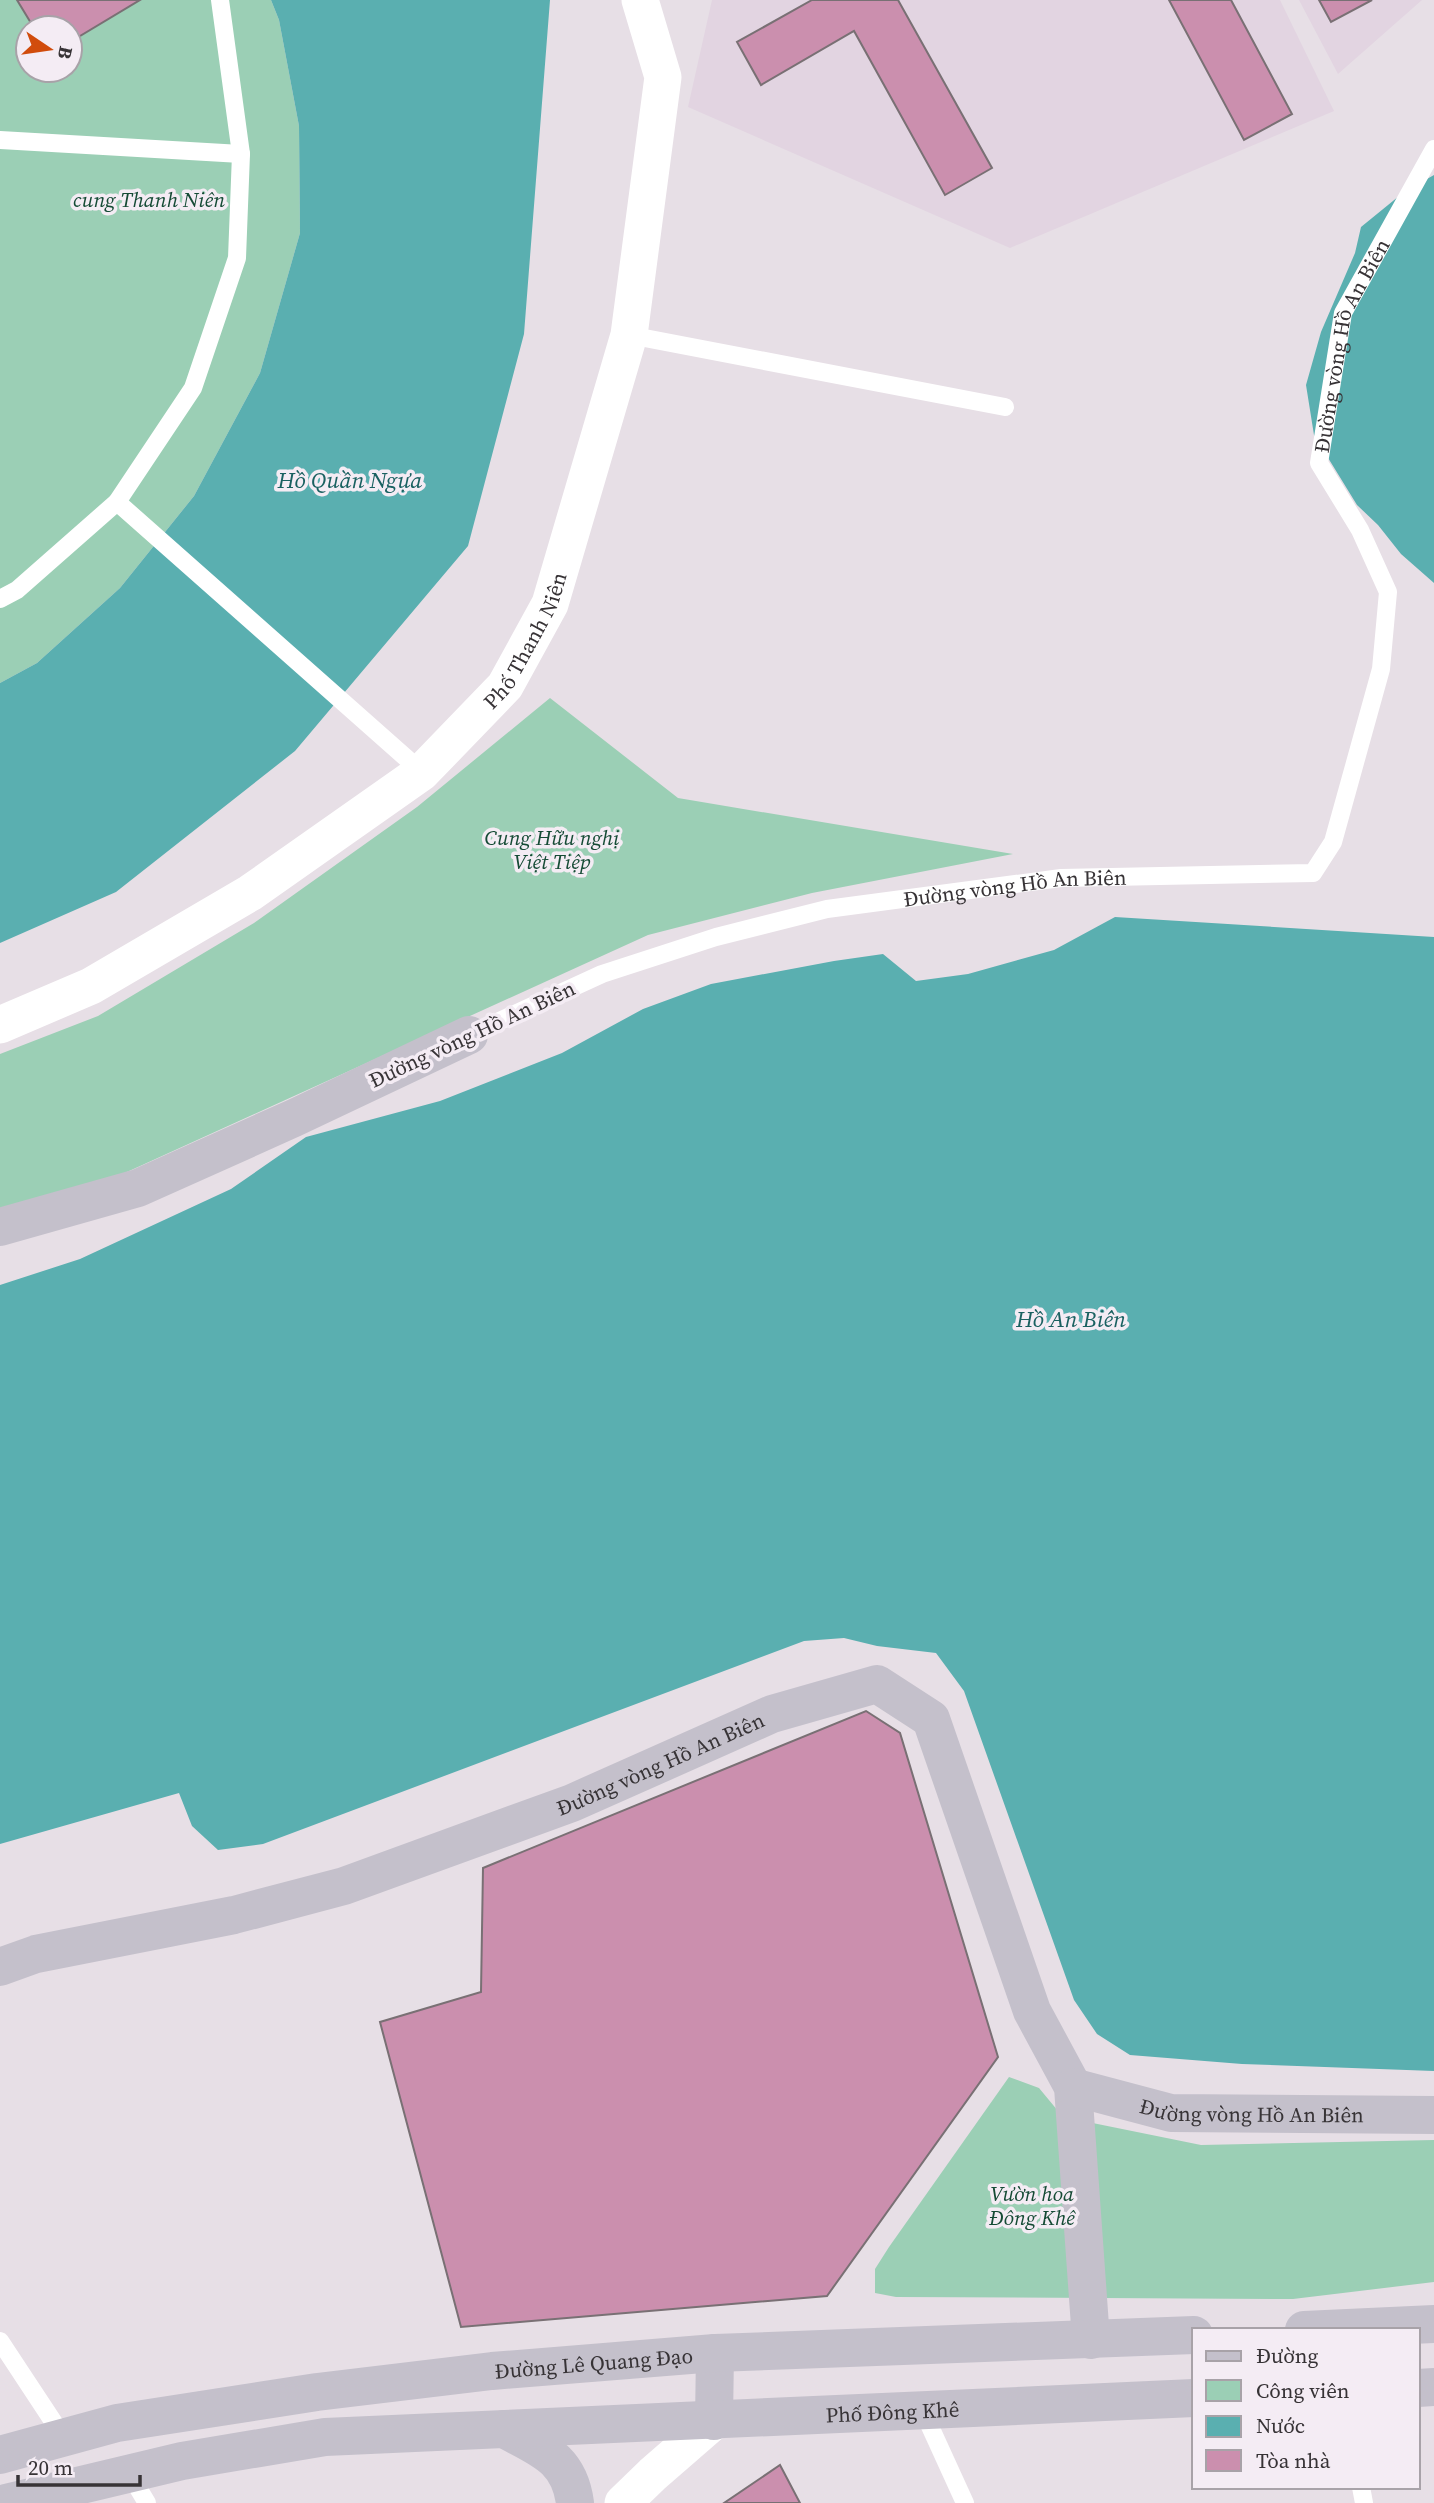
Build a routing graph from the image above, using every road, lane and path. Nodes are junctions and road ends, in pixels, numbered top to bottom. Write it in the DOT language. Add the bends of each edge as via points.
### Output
graph roads {
  1 [pos="220,0"];
  2 [pos="640,0"];
  3 [pos="0,140"];
  4 [pos="1434,149"];
  5 [pos="241,154"];
  6 [pos="629,335"];
  7 [pos="1005,407"];
  8 [pos="117,502"];
  9 [pos="0,599"];
  10 [pos="422,772"];
  11 [pos="0,1025"];
  12 [pos="469,1035"];
  13 [pos="0,1227"];
  14 [pos="0,1968"];
  15 [pos="1073,2087"];
  16 [pos="1434,2115"];
  17 [pos="1434,2324"];
  18 [pos="1347,2328"];
  19 [pos="1192,2335"];
  20 [pos="1091,2340"];
  21 [pos="0,2341"];
  22 [pos="715,2353"];
  23 [pos="1192,2398"];
  24 [pos="923,2411"];
  25 [pos="714,2421"];
  26 [pos="504,2429"];
  27 [pos="64,2438"];
  28 [pos="0,2455"];
  29 [pos="138,2488"];
  30 [pos="6,2503"];
  31 [pos="575,2503"];
  32 [pos="623,2503"];
  33 [pos="965,2503"];
  1 -- 5 [label="lane"];
  2 -- 6 [label="street, Phố Thanh Niên" via="663,77"];
  3 -- 5 [label="lane"];
  4 -- 12 [label="lane, Đường vòng Hồ An Biên" via="1343,313 1319,463 1360,530 1388,593 1381,669 1333,842 1313,873 1061,878 827,909 716,937 602,974"];
  5 -- 8 [label="lane" via="237,258 193,388"];
  6 -- 7 [label="lane"];
  6 -- 10 [label="street, Phố Thanh Niên" via="551,604 505,686"];
  8 -- 9 [label="lane" via="17,590"];
  8 -- 10 [label="lane"];
  10 -- 11 [label="street, Phố Thanh Niên" via="250,893 91,986"];
  12 -- 13 [label="street, Đường vòng Hồ An Biên" via="138,1188"];
  14 -- 15 [label="street, Đường vòng Hồ An Biên" via="37,1954 234,1915 344,1886 572,1803 772,1714 877,1684 931,1719 1032,2011"];
  15 -- 16 [label="street, Đường vòng Hồ An Biên" via="1171,2113"];
  15 -- 20 [label="street, Đường vòng Hồ An Biên"];
  17 -- 18 [label="street"];
  19 -- 20 [label="street, Đường Lê Quang Đạo"];
  20 -- 22 [label="street, Đường Lê Quang Đạo"];
  21 -- 27 [label="lane"];
  22 -- 25 [label="street"];
  22 -- 27 [label="street, Đường Lê Quang Đạo" via="317,2392 117,2423"];
  23 -- 24 [label="street, Phố Đông Khê"];
  24 -- 25 [label="street, Phố Đông Khê"];
  24 -- 33 [label="lane"];
  25 -- 26 [label="street"];
  25 -- 32 [label="street"];
  26 -- 29 [label="street" via="326,2437 182,2461"];
  26 -- 31 [label="street" via="554,2457 572,2485"];
  27 -- 28 [label="street, Đường Lê Quang Đạo"];
  29 -- 30 [label="street"];
}
